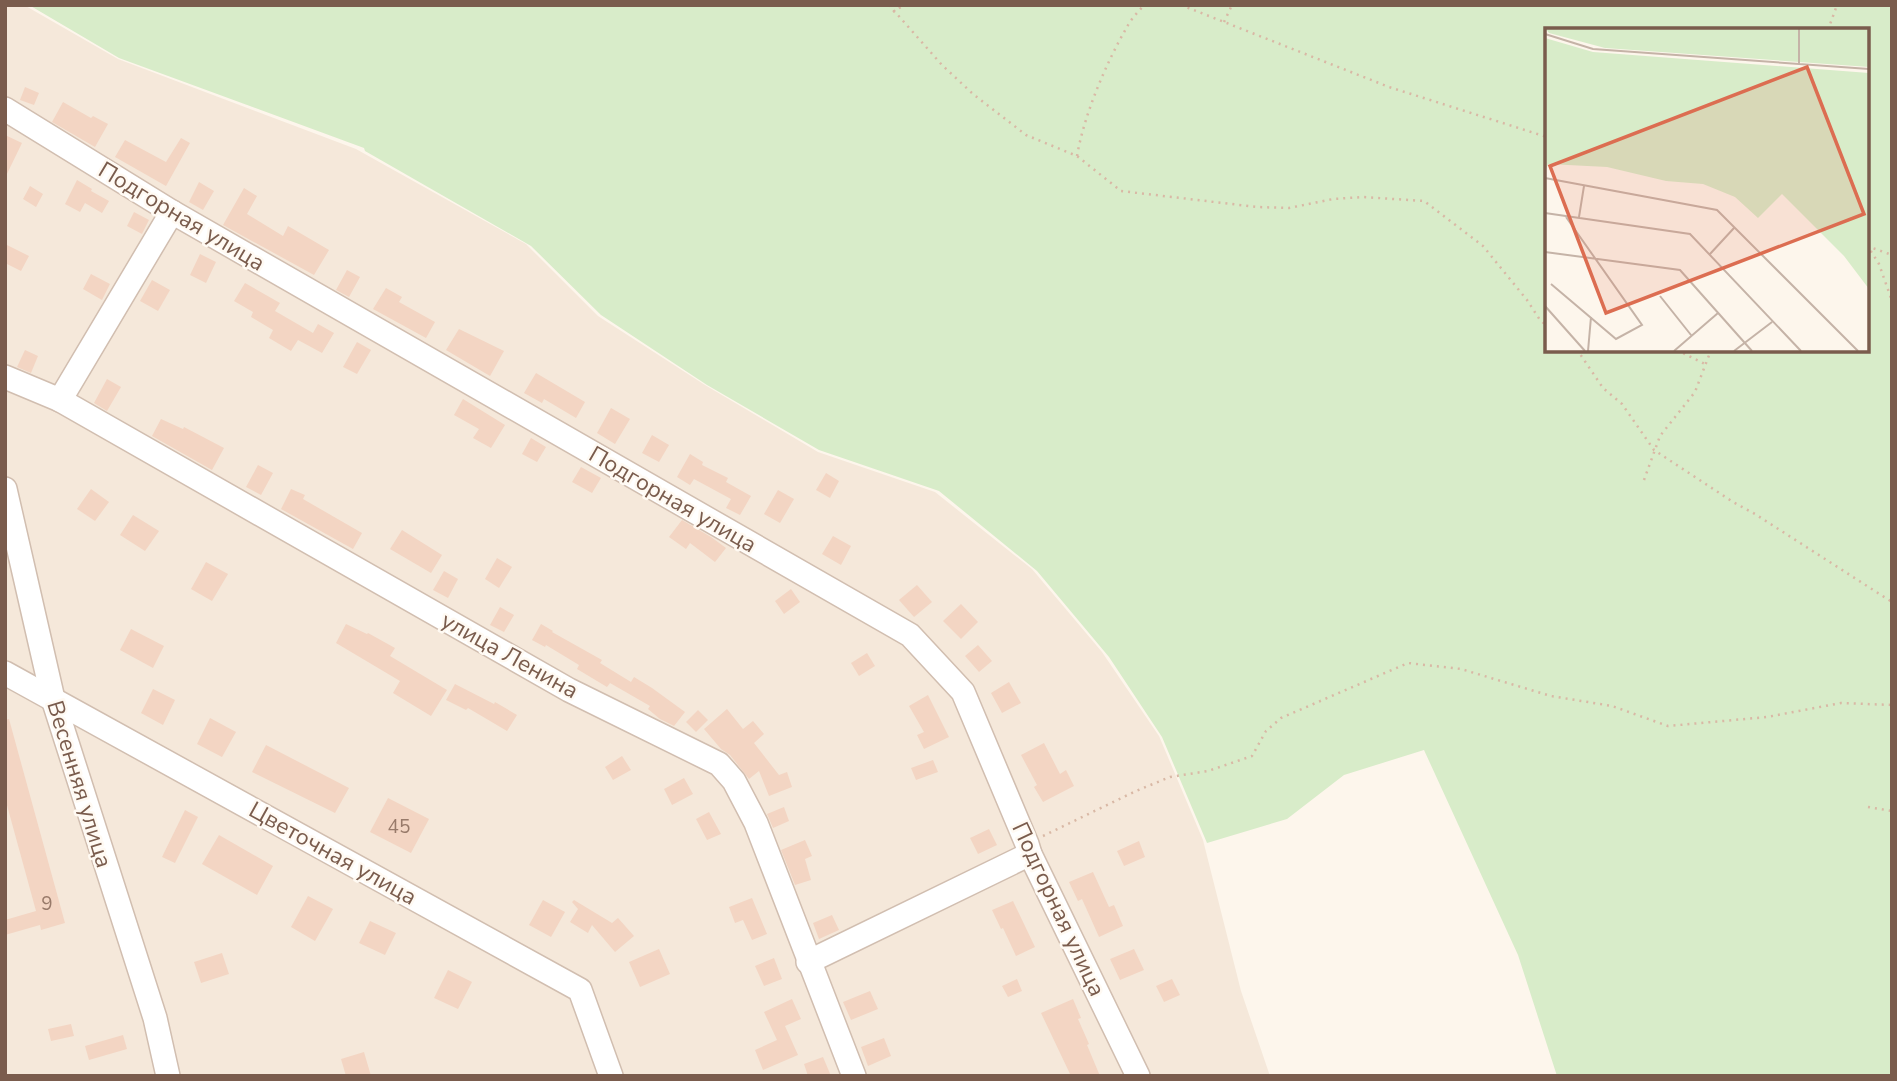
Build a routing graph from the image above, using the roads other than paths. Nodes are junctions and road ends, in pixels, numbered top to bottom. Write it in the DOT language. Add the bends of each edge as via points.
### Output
graph roads {
  1 [pos="5,109"];
  2 [pos="172,212"];
  3 [pos="5,377"];
  4 [pos="60,400"];
  5 [pos="5,489"];
  6 [pos="5,673"];
  7 [pos="53,699"];
  8 [pos="1029,849"];
  9 [pos="808,962"];
  10 [pos="168,1076"];
  11 [pos="611,1076"];
  12 [pos="854,1076"];
  13 [pos="1138,1076"];
  1 -- 2 [label="street, Подгорная улица"];
  2 -- 4 [label="street"];
  2 -- 8 [label="street, Подгорная улица" via="910,635 963,692"];
  3 -- 4 [label="street, улица Ленина"];
  4 -- 9 [label="street, улица Ленина" via="569,690 719,764 734,781 756,823"];
  5 -- 7 [label="street, Весенняя улица"];
  6 -- 7 [label="street, Цветочная улица"];
  7 -- 10 [label="street, Весенняя улица" via="155,1018"];
  7 -- 11 [label="street, Цветочная улица" via="580,990"];
  8 -- 9 [label="street"];
  8 -- 13 [label="street, Подгорная улица"];
  9 -- 12 [label="street, улица Ленина"];
}
